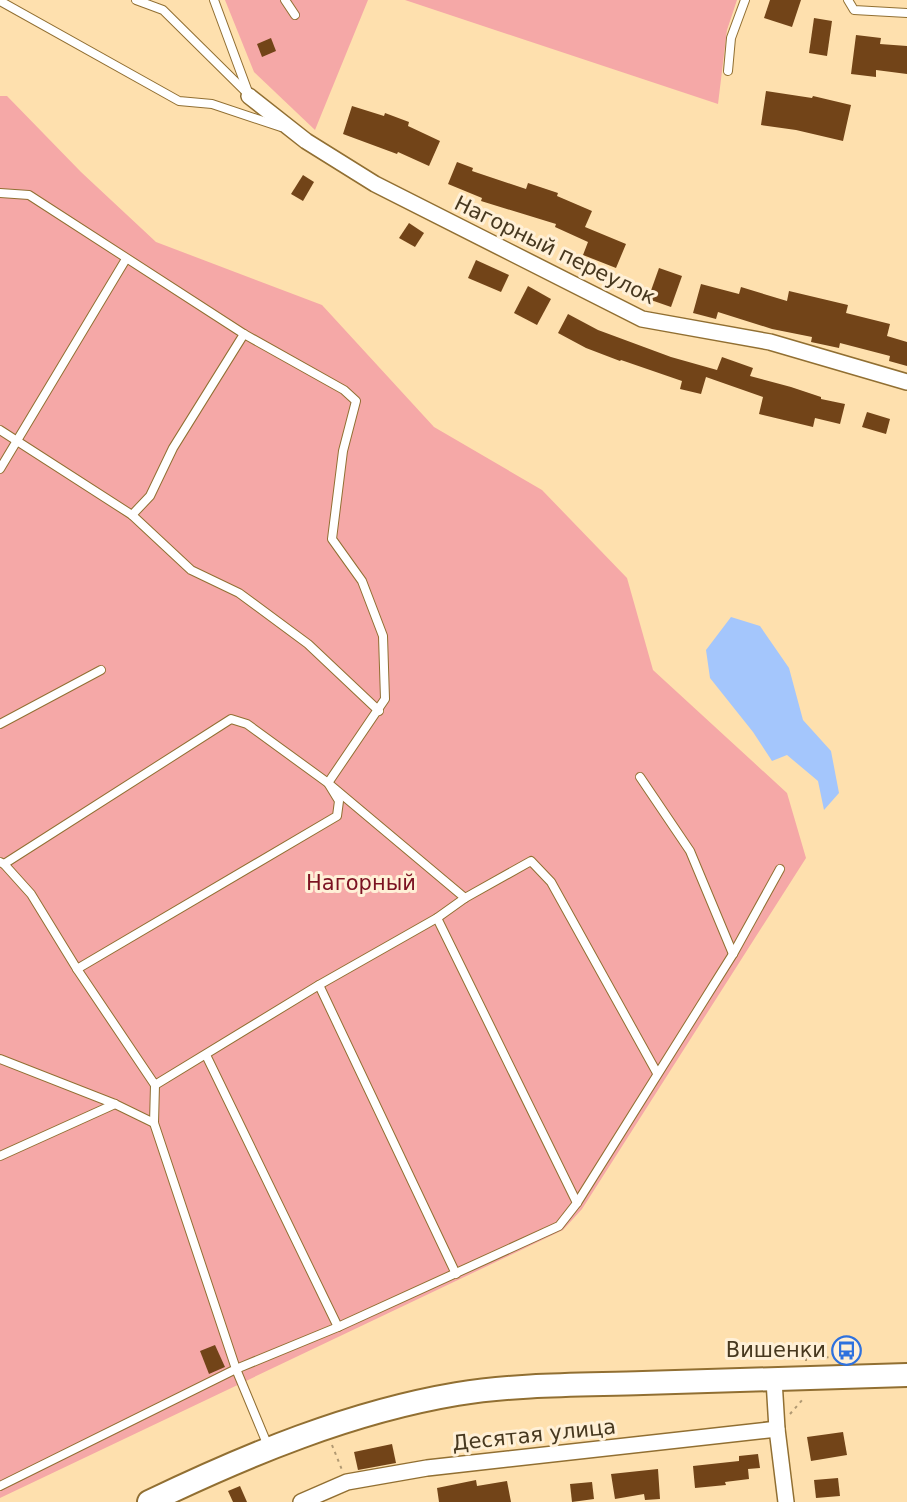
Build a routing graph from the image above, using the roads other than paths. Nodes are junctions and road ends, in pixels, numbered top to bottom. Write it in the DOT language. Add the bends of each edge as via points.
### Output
graph roads {
  1 [pos="136,0"];
  2 [pos="214,0"];
  3 [pos="285,0"];
  4 [pos="746,0"];
  5 [pos="848,0"];
  6 [pos="0,1"];
  7 [pos="907,13"];
  8 [pos="295,15"];
  9 [pos="728,71"];
  10 [pos="250,97"];
  11 [pos="285,128"];
  12 [pos="0,193"];
  13 [pos="126,259"];
  14 [pos="244,334"];
  15 [pos="907,382"];
  16 [pos="0,430"];
  17 [pos="17,441"];
  18 [pos="0,469"];
  19 [pos="132,515"];
  20 [pos="101,670"];
  21 [pos="379,711"];
  22 [pos="0,724"];
  23 [pos="640,777"];
  24 [pos="328,783"];
  25 [pos="2,863"];
  26 [pos="780,869"];
  27 [pos="465,898"];
  28 [pos="437,918"];
  29 [pos="733,954"];
  30 [pos="77,969"];
  31 [pos="319,985"];
  32 [pos="206,1055"];
  33 [pos="0,1059"];
  34 [pos="657,1073"];
  35 [pos="155,1085"];
  36 [pos="116,1104"];
  37 [pos="154,1123"];
  38 [pos="0,1156"];
  39 [pos="577,1203"];
  40 [pos="456,1274"];
  41 [pos="338,1327"];
  42 [pos="236,1369"];
  43 [pos="907,1375"];
  44 [pos="774,1380"];
  45 [pos="777,1429"];
  46 [pos="269,1449"];
  47 [pos="0,1486"];
  48 [pos="164,1499"];
  49 [pos="301,1502"];
  50 [pos="786,1502"];
  1 -- 10 [label="lane" via="163,10"];
  2 -- 10 [label="lane"];
  3 -- 8 [label="lane"];
  4 -- 9 [label="lane" via="731,39"];
  5 -- 7 [label="lane" via="854,10"];
  6 -- 11 [label="lane" via="179,100 212,104"];
  10 -- 15 [label="street, Нагорный переулок" via="306,141 375,184 642,319 770,342"];
  12 -- 13 [label="lane" via="29,195"];
  13 -- 14 [label="lane"];
  13 -- 17 [label="lane"];
  14 -- 19 [label="lane" via="173,448 150,496"];
  14 -- 21 [label="lane" via="344,390 356,401 343,450 332,539 362,581 383,636 385,699"];
  16 -- 17 [label="lane"];
  17 -- 18 [label="lane"];
  17 -- 19 [label="lane"];
  19 -- 21 [label="lane" via="191,570 239,593 308,644"];
  20 -- 22 [label="lane"];
  21 -- 24 [label="lane"];
  23 -- 29 [label="lane" via="690,851"];
  24 -- 25 [label="lane" via="248,724 231,719"];
  24 -- 27 [label="lane"];
  24 -- 30 [label="lane" via="339,801 337,816"];
  25 -- 30 [label="lane" via="31,894"];
  26 -- 29 [label="lane"];
  27 -- 28 [label="lane"];
  27 -- 34 [label="lane" via="531,861 551,882"];
  28 -- 31 [label="lane"];
  28 -- 39 [label="lane"];
  29 -- 34 [label="lane"];
  30 -- 35 [label="lane"];
  31 -- 32 [label="lane"];
  31 -- 40 [label="lane"];
  32 -- 35 [label="lane"];
  32 -- 41 [label="lane"];
  33 -- 36 [label="lane"];
  34 -- 39 [label="lane"];
  35 -- 37 [label="lane"];
  36 -- 37 [label="lane"];
  36 -- 38 [label="lane"];
  37 -- 42 [label="lane"];
  39 -- 40 [label="lane" via="559,1226"];
  40 -- 41 [label="lane"];
  41 -- 42 [label="lane"];
  42 -- 46 [label="lane"];
  42 -- 47 [label="lane"];
  43 -- 44 [label="main road"];
  44 -- 45 [label="street"];
  44 -- 46 [label="main road" via="523,1386 458,1394 398,1406"];
  45 -- 49 [label="street, Десятая улица" via="427,1468 347,1482"];
  45 -- 50 [label="street"];
  46 -- 48 [label="main road"];
}
